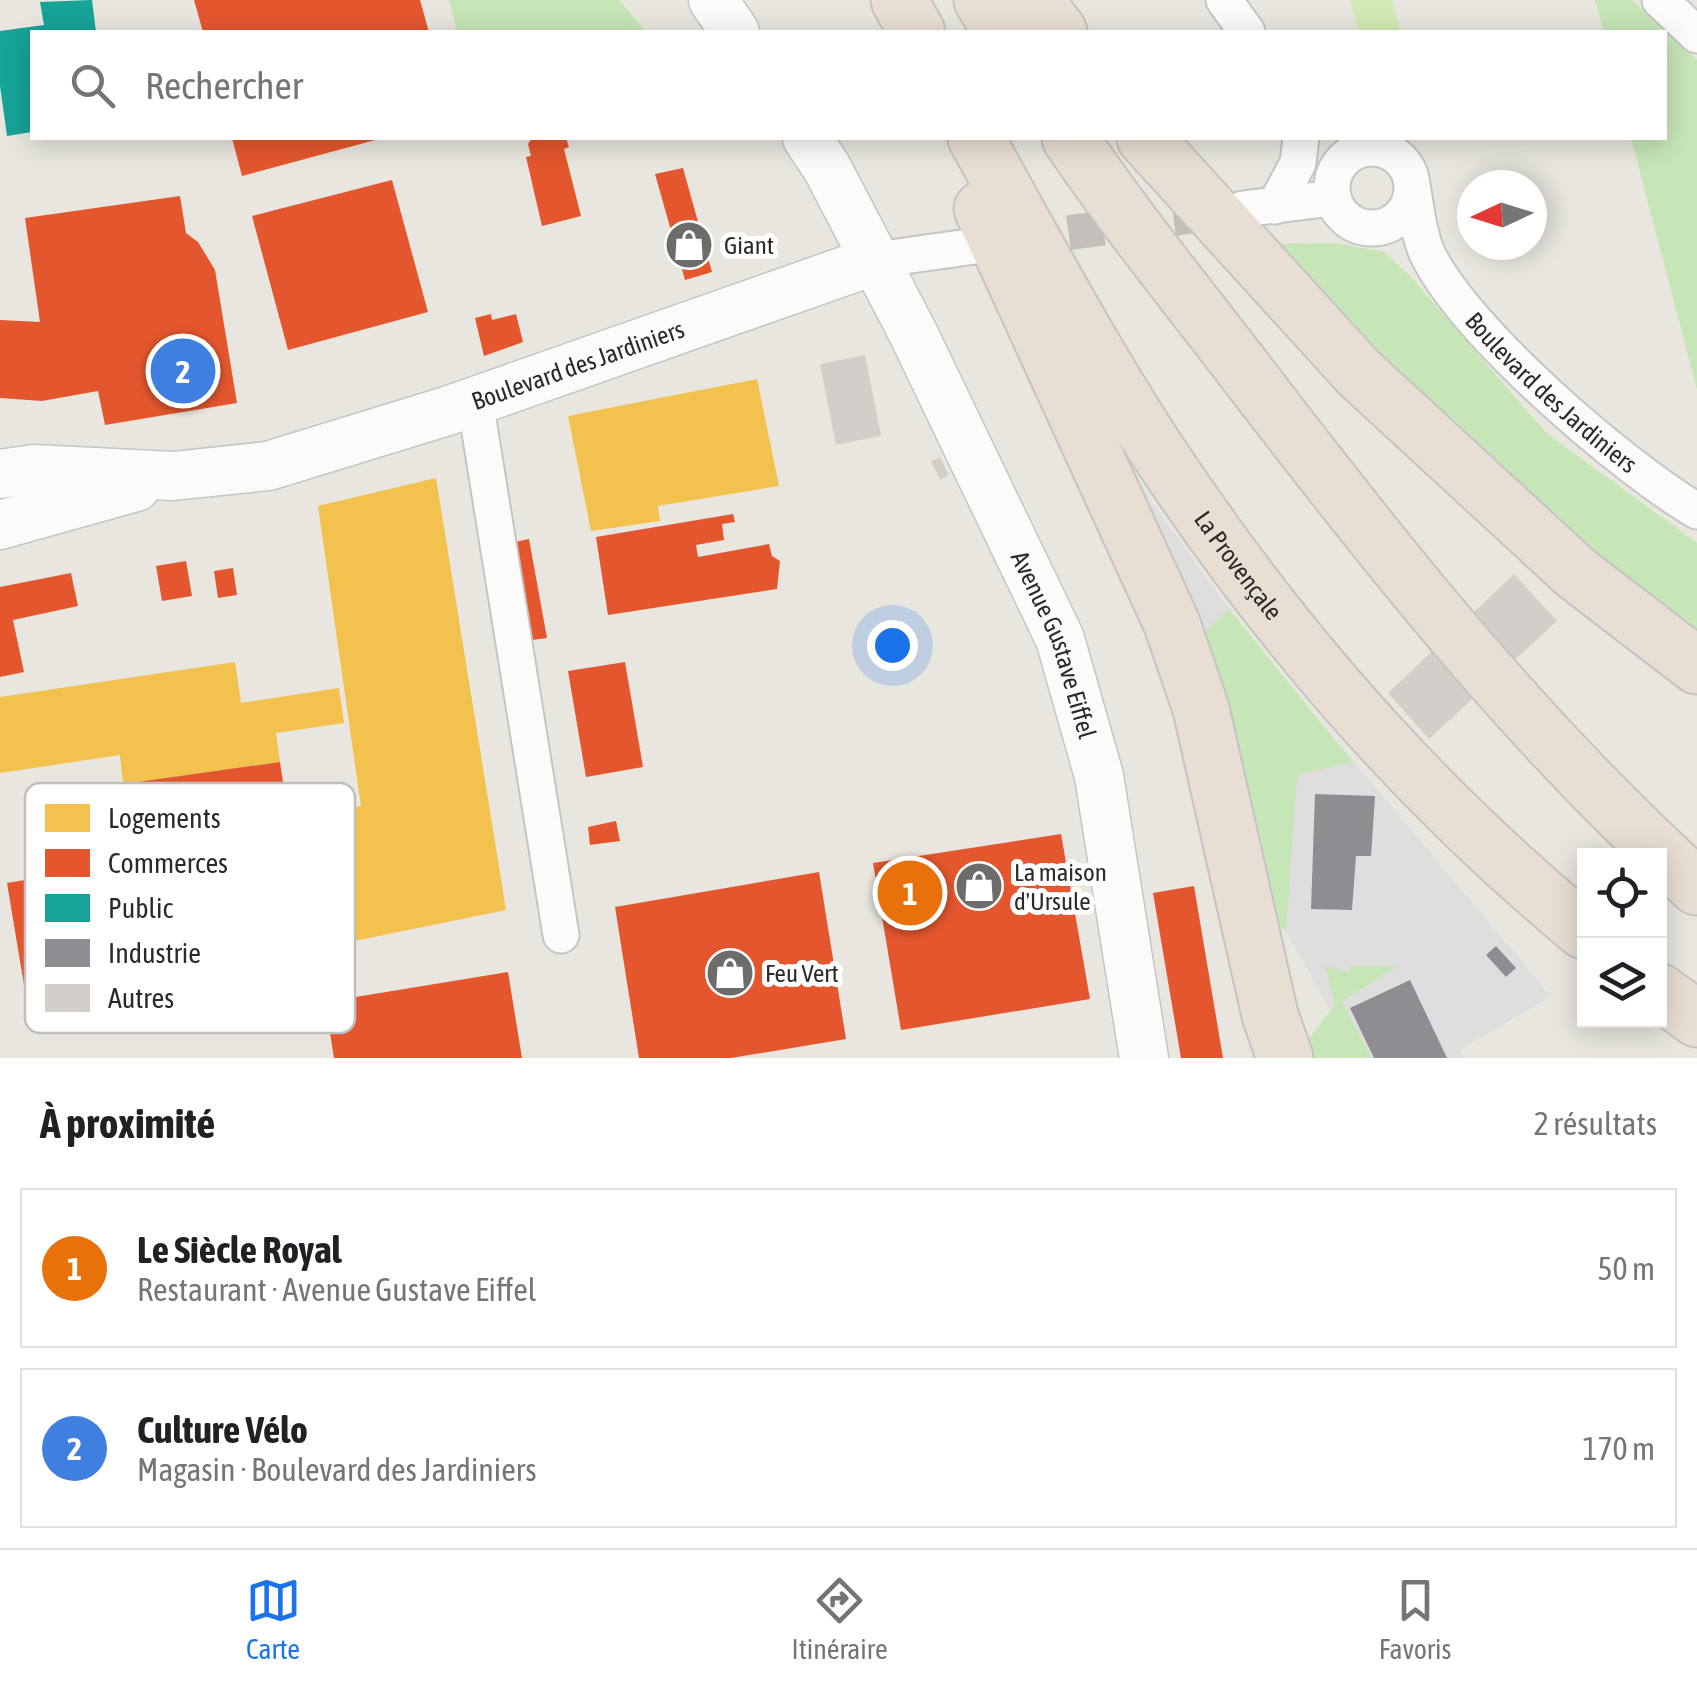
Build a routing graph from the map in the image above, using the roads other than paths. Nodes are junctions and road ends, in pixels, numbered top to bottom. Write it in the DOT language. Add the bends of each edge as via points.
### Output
graph roads {
  1 [pos="714,0"];
  2 [pos="896,0"];
  3 [pos="982,0"];
  4 [pos="1035,0"];
  5 [pos="1224,0"];
  6 [pos="1660,0"];
  7 [pos="734,30"];
  8 [pos="906,30"];
  9 [pos="916,30"];
  10 [pos="1000,30"];
  11 [pos="1058,30"];
  12 [pos="1246,30"];
  13 [pos="1697,35"];
  14 [pos="953,140"];
  15 [pos="977,140"];
  16 [pos="1072,140"];
  17 [pos="1147,140"];
  18 [pos="1301,140"];
  19 [pos="1342,146"];
  20 [pos="817,153"];
  21 [pos="1412,185"];
  22 [pos="1333,198"];
  23 [pos="1375,228"];
  24 [pos="982,245"];
  25 [pos="1427,252"];
  26 [pos="876,260"];
  27 [pos="475,401"];
  28 [pos="11,466"];
  29 [pos="173,476"];
  30 [pos="1697,511"];
  31 [pos="0,526"];
  32 [pos="1697,666"];
  33 [pos="1697,886"];
  34 [pos="1577,926"];
  35 [pos="561,935"];
  36 [pos="1667,997"];
  37 [pos="1697,1019"];
  38 [pos="1144,1058"];
  39 [pos="1284,1058"];
  1 -- 7 [label="street"];
  2 -- 8 [label="highway"];
  2 -- 9 [label="highway"];
  3 -- 10 [label="highway"];
  4 -- 11 [label="highway"];
  5 -- 12 [label="street"];
  6 -- 13 [label="street"];
  14 -- 39 [label="highway" via="1172,624 1201,709"];
  15 -- 34 [label="highway, La Provençale" via="1170,470 1261,596 1416,775 1512,872"];
  16 -- 33 [label="highway" via="1393,564 1615,810"];
  17 -- 32 [label="highway" via="1359,373 1576,572"];
  18 -- 22 [label="street" via="1298,163 1258,208"];
  19 -- 21 [label="street" via="1390,152"];
  19 -- 22 [label="street"];
  20 -- 26 [label="street, Avenue Gustave Eiffel"];
  21 -- 23 [label="street" via="1398,219"];
  21 -- 25 [label="street, Boulevard des Jardiniers"];
  22 -- 23 [label="street" via="1349,221"];
  23 -- 25 [label="street"];
  24 -- 26 [label="street, Boulevard des Jardiniers"];
  25 -- 30 [label="street, Boulevard des Jardiniers" via="1463,304 1564,411"];
  26 -- 27 [label="street, Boulevard des Jardiniers"];
  26 -- 38 [label="street, Avenue Gustave Eiffel" via="1034,580 1079,694 1099,776"];
  27 -- 29 [label="street, Boulevard des Jardiniers" via="268,466"];
  27 -- 35 [label="street"];
  28 -- 29 [label="street, Boulevard des Jardiniers"];
  29 -- 31 [label="street, Boulevard des Jardiniers"];
  36 -- 37 [label="highway"];
}
